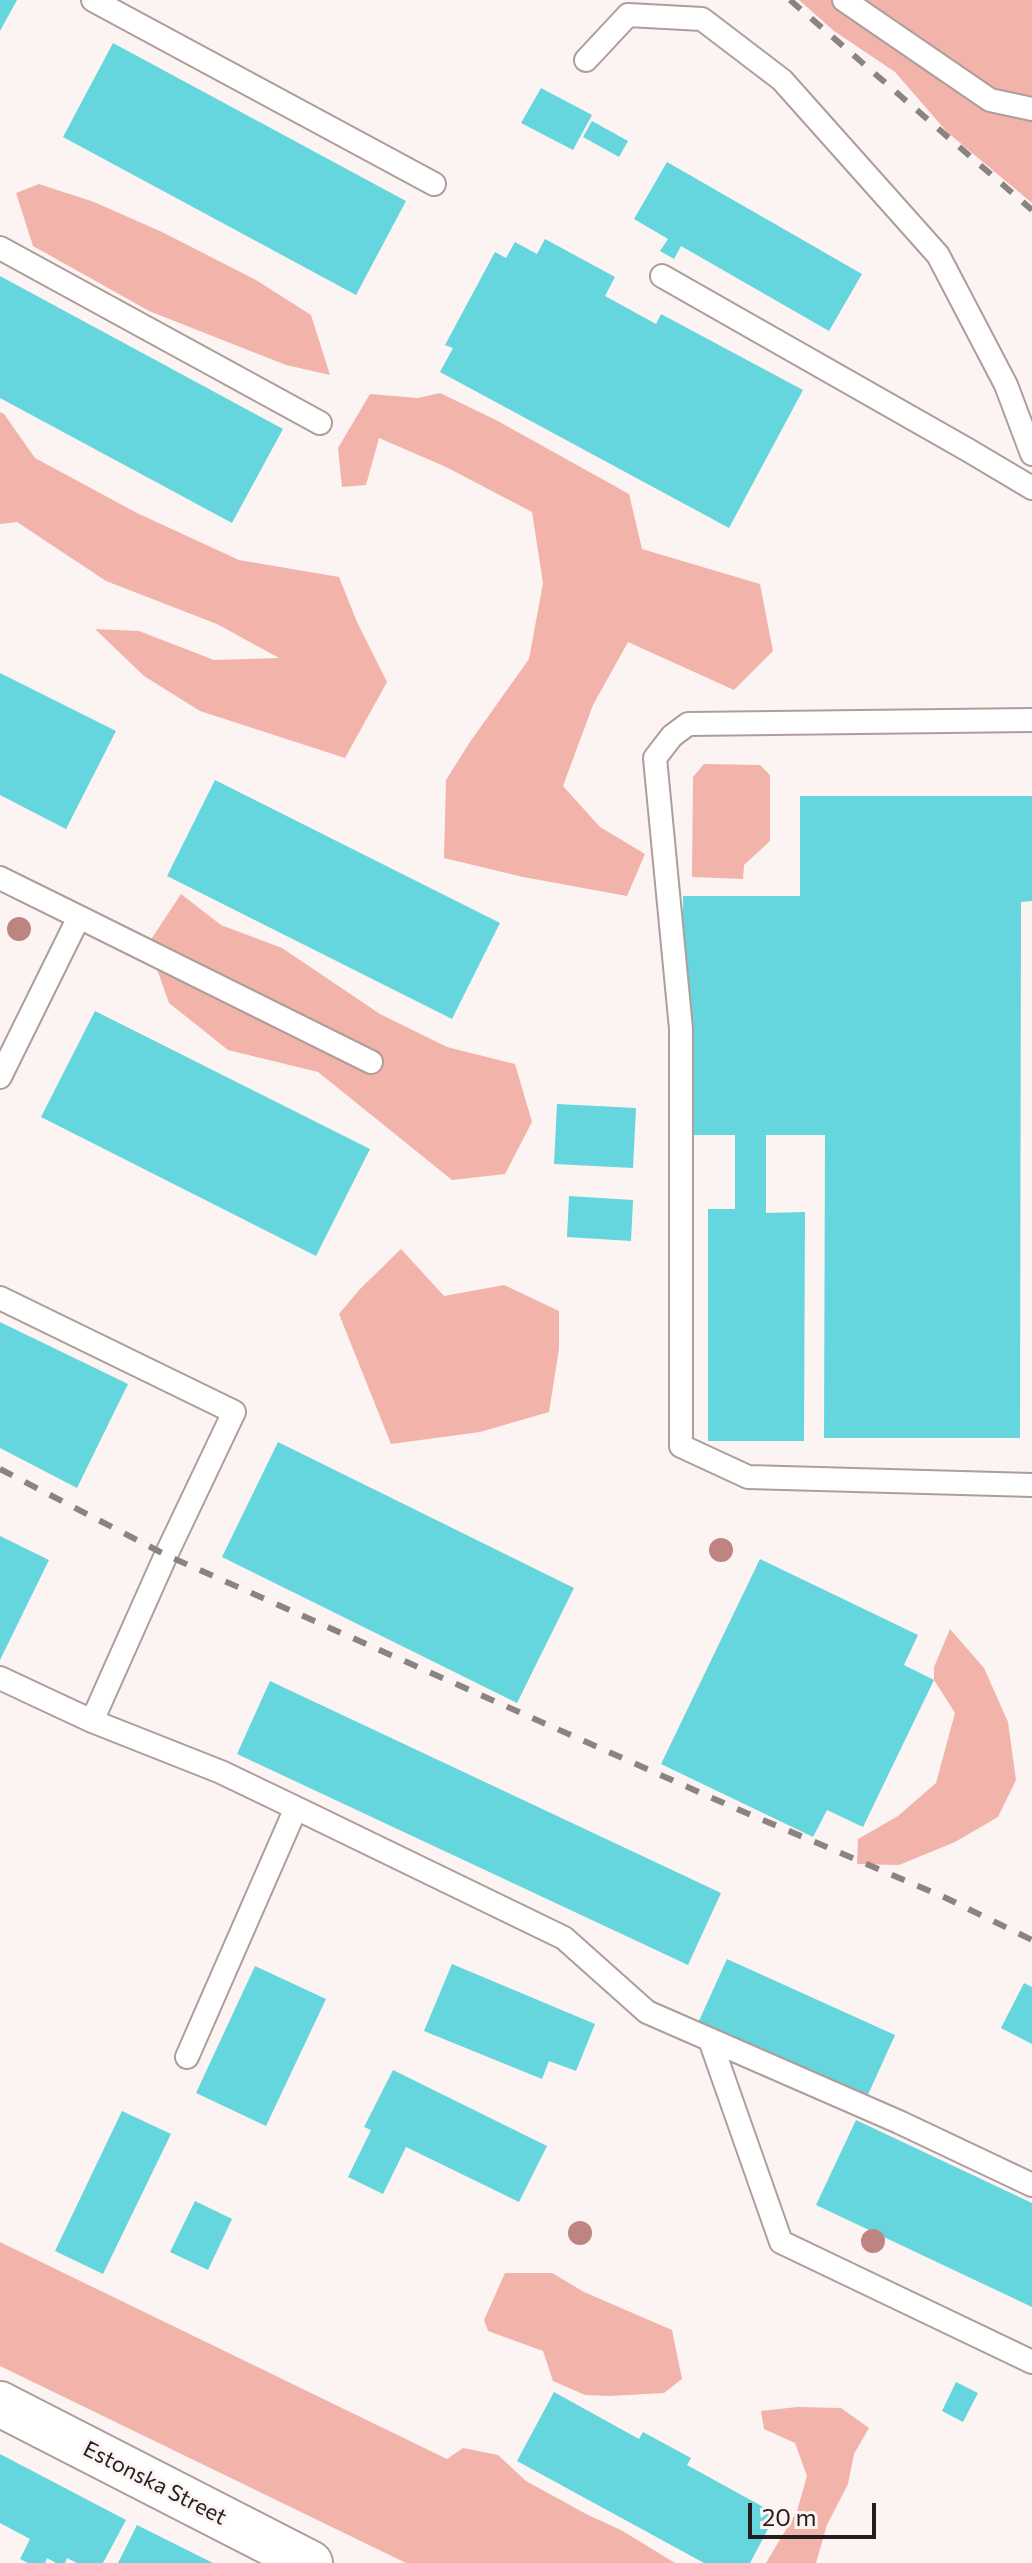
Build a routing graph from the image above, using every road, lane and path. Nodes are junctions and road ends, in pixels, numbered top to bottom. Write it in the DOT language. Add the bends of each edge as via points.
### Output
graph roads {
  1 [pos="93,0"];
  2 [pos="844,0"];
  3 [pos="586,60"];
  4 [pos="1032,109"];
  5 [pos="434,184"];
  6 [pos="0,248"];
  7 [pos="662,276"];
  8 [pos="320,423"];
  9 [pos="1032,454"];
  10 [pos="1032,488"];
  11 [pos="1032,720"];
  12 [pos="0,878"];
  13 [pos="79,917"];
  14 [pos="371,1062"];
  15 [pos="0,1077"];
  16 [pos="0,1298"];
  17 [pos="1032,1485"];
  18 [pos="0,1678"];
  19 [pos="92,1721"];
  20 [pos="296,1808"];
  21 [pos="710,2040"];
  22 [pos="187,2057"];
  23 [pos="1032,2185"];
  24 [pos="1032,2362"];
  25 [pos="0,2404"];
  26 [pos="310,2563"];
  1 -- 5 [label="lane"];
  2 -- 4 [label="lane" via="990,100"];
  3 -- 9 [label="lane" via="628,15 702,19 782,80 938,255 1006,385"];
  6 -- 8 [label="lane"];
  7 -- 10 [label="lane"];
  11 -- 17 [label="lane" via="688,724 655,758 681,1029 681,1446 748,1477"];
  12 -- 13 [label="lane"];
  13 -- 14 [label="lane"];
  13 -- 15 [label="lane"];
  16 -- 19 [label="lane" via="234,1412"];
  18 -- 19 [label="lane"];
  19 -- 20 [label="lane"];
  20 -- 21 [label="lane" via="564,1938 647,2012"];
  20 -- 22 [label="lane"];
  21 -- 23 [label="lane"];
  21 -- 24 [label="lane" via="781,2242"];
  25 -- 26 [label="street, Estonska Street"];
}
